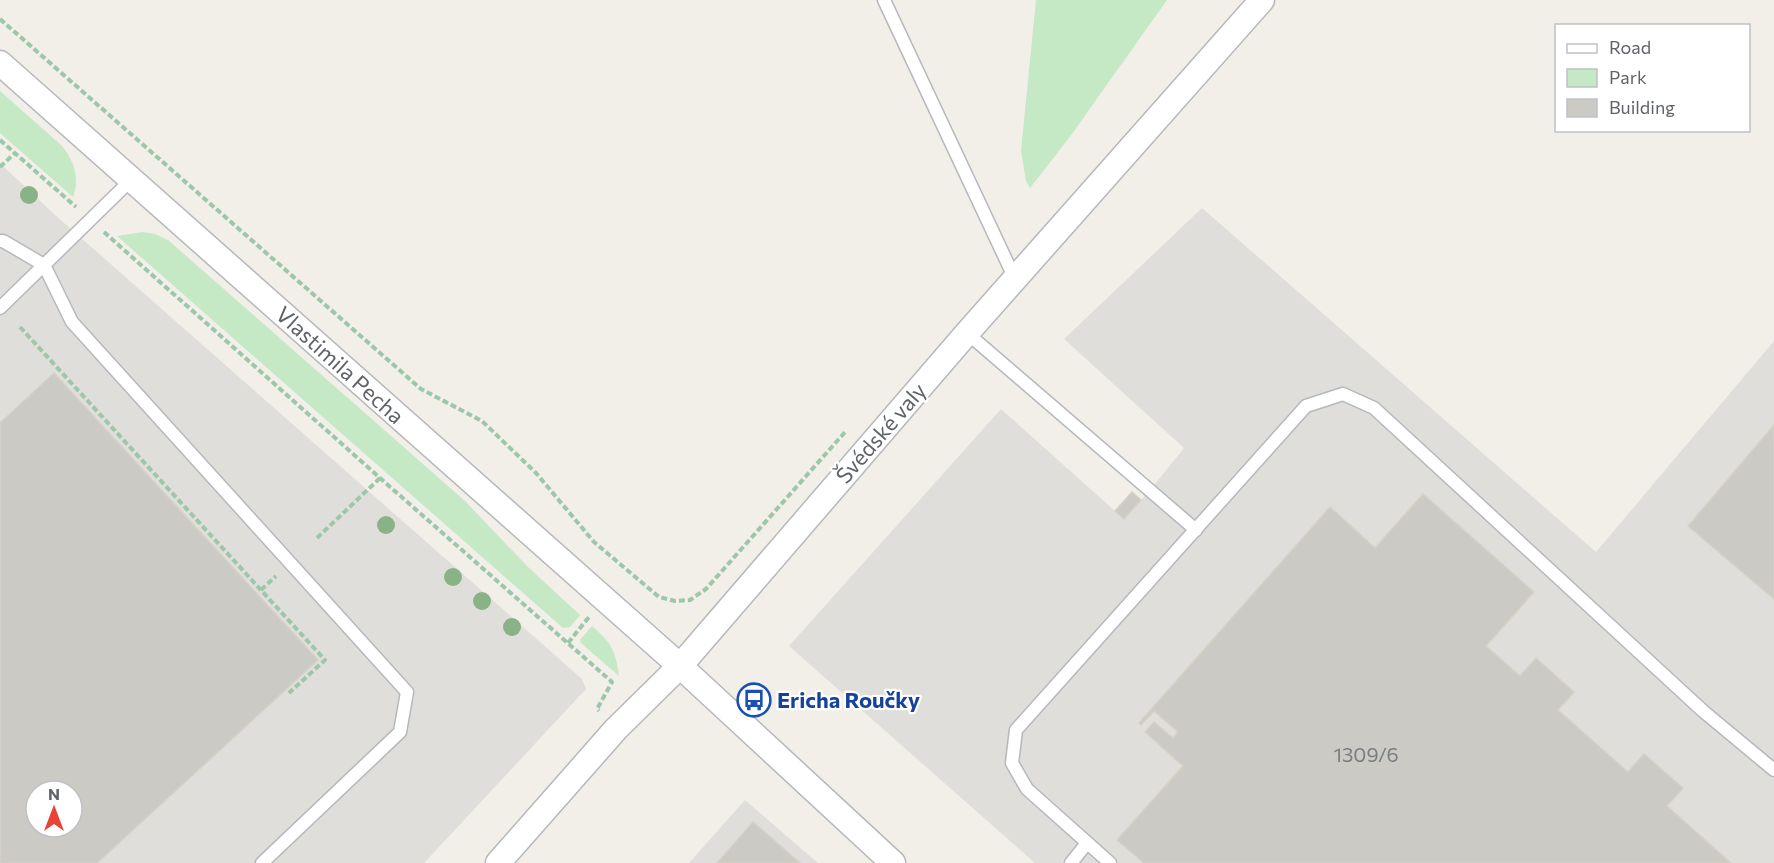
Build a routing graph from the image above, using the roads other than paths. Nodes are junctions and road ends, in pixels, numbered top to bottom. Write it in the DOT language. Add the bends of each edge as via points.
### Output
graph roads {
  1 [pos="884,0"];
  2 [pos="1262,0"];
  3 [pos="0,63"];
  4 [pos="131,180"];
  5 [pos="0,241"];
  6 [pos="44,265"];
  7 [pos="1015,279"];
  8 [pos="0,308"];
  9 [pos="968,333"];
  10 [pos="1196,530"];
  11 [pos="680,666"];
  12 [pos="1774,770"];
  13 [pos="1087,843"];
  14 [pos="262,863"];
  15 [pos="498,863"];
  16 [pos="893,863"];
  17 [pos="1071,863"];
  18 [pos="1110,863"];
  1 -- 7 [label="lane"];
  2 -- 7 [label="street, Švédské valy"];
  3 -- 4 [label="street, Vlastimila Pecha"];
  4 -- 6 [label="lane"];
  4 -- 11 [label="street, Vlastimila Pecha"];
  5 -- 6 [label="lane"];
  6 -- 8 [label="lane"];
  6 -- 14 [label="lane" via="72,322 407,692 400,732"];
  7 -- 9 [label="street, Švédské valy"];
  9 -- 10 [label="lane"];
  9 -- 11 [label="street, Švédské valy"];
  10 -- 12 [label="lane" via="1306,406 1343,394 1374,408 1702,711"];
  10 -- 13 [label="lane" via="1016,730 1012,763 1027,789"];
  11 -- 15 [label="street, Švédské valy" via="616,729"];
  11 -- 16 [label="street"];
  13 -- 17 [label="lane"];
  13 -- 18 [label="lane"];
}
